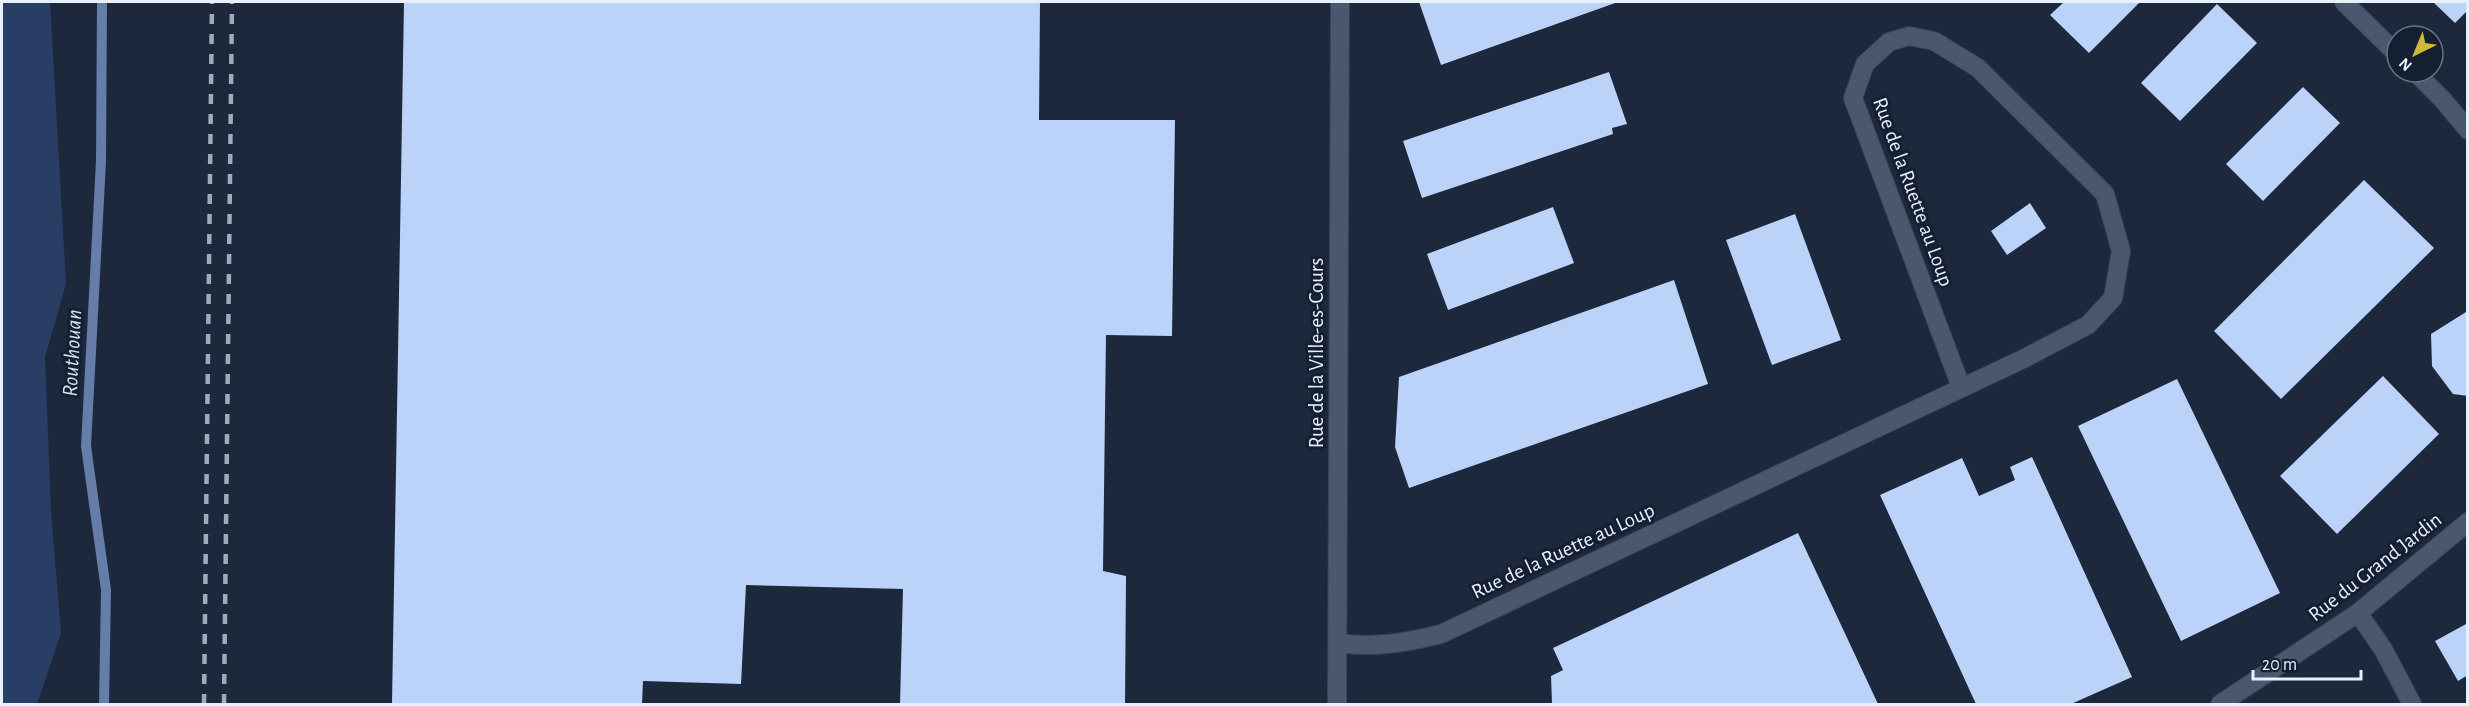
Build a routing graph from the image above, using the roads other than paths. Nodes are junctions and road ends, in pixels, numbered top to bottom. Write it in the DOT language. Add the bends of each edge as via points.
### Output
graph roads {
  1 [pos="1340,2"];
  2 [pos="2344,2"];
  3 [pos="2385,42"];
  4 [pos="2427,84"];
  5 [pos="2468,130"];
  6 [pos="1961,387"];
  7 [pos="2468,522"];
  8 [pos="2358,612"];
  9 [pos="1338,642"];
  10 [pos="1337,705"];
  11 [pos="2220,705"];
  12 [pos="2412,705"];
  1 -- 9 [label="street, Rue de la Ville-es-Cours"];
  2 -- 3 [label="street"];
  4 -- 5 [label="street"];
  6 -- 6 [label="street, Rue de la Ruette au Loup" via="2088,325 2113,298 2121,251 2105,194 1978,68 1934,40 1909,36 1889,42 1865,64 1853,98"];
  6 -- 9 [label="street, Rue de la Ruette au Loup" via="1441,634 1399,645"];
  7 -- 8 [label="street, Rue du Grand Jardin"];
  8 -- 11 [label="street, Rue du Grand Jardin"];
  8 -- 12 [label="street" via="2383,649"];
  9 -- 10 [label="street, Rue de la Ville-es-Cours"];
}
